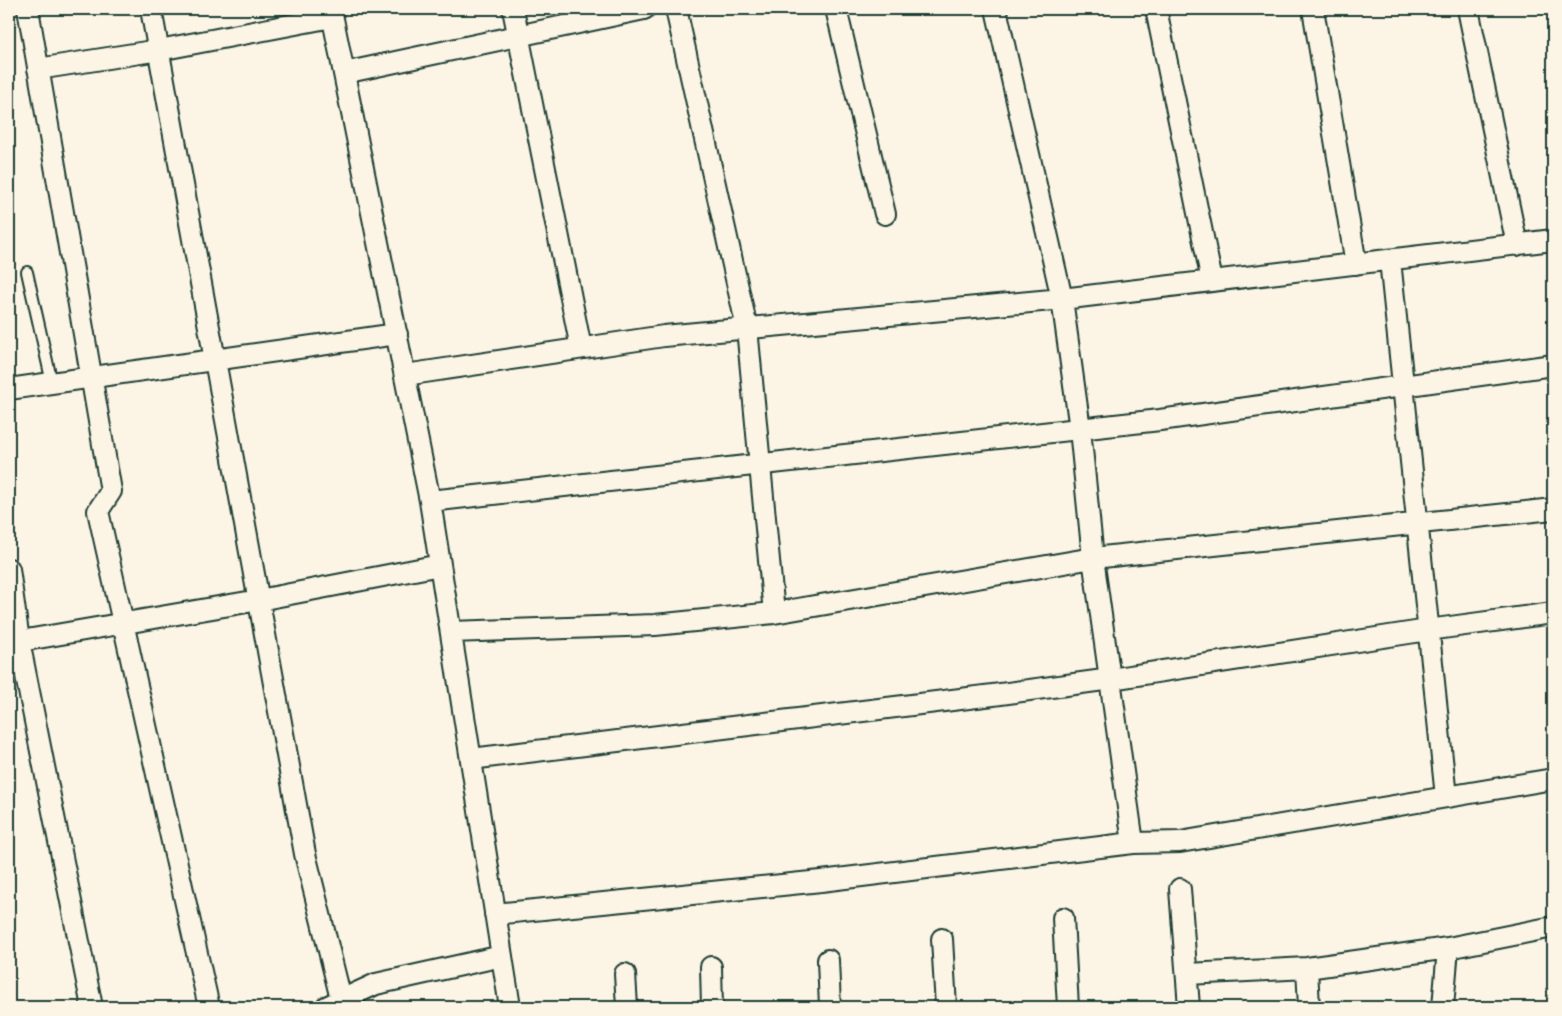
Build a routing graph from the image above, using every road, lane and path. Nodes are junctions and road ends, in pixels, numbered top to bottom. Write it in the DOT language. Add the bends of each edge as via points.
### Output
graph roads {
  1 [pos="28,9"];
  2 [pos="151,9"];
  3 [pos="512,9"];
  4 [pos="644,9"];
  5 [pos="676,9"];
  6 [pos="836,9"];
  7 [pos="996,9"];
  8 [pos="1156,9"];
  9 [pos="1313,9"];
  10 [pos="1468,9"];
  11 [pos="332,13"];
  12 [pos="518,36"];
  13 [pos="159,50"];
  14 [pos="38,69"];
  15 [pos="344,73"];
  16 [pos="884,214"];
  17 [pos="1553,240"];
  18 [pos="1517,245"];
  19 [pos="1390,260"];
  20 [pos="1356,264"];
  21 [pos="27,272"];
  22 [pos="1212,281"];
  23 [pos="1062,300"];
  24 [pos="747,328"];
  25 [pos="396,334"];
  26 [pos="581,348"];
  27 [pos="215,359"];
  28 [pos="1553,366"];
  29 [pos="405,375"];
  30 [pos="92,378"];
  31 [pos="52,383"];
  32 [pos="1403,386"];
  33 [pos="9,389"];
  34 [pos="1080,428"];
  35 [pos="760,464"];
  36 [pos="430,500"];
  37 [pos="1553,509"];
  38 [pos="1417,523"];
  39 [pos="1093,558"];
  40 [pos="440,565"];
  41 [pos="9,569"];
  42 [pos="259,600"];
  43 [pos="774,613"];
  44 [pos="1553,613"];
  45 [pos="122,623"];
  46 [pos="1428,630"];
  47 [pos="451,632"];
  48 [pos="14,642"];
  49 [pos="1111,679"];
  50 [pos="471,759"];
  51 [pos="1553,779"];
  52 [pos="1446,797"];
  53 [pos="1133,843"];
  54 [pos="1180,890"];
  55 [pos="496,914"];
  56 [pos="1063,918"];
  57 [pos="1553,928"];
  58 [pos="942,939"];
  59 [pos="1448,948"];
  60 [pos="502,956"];
  61 [pos="828,960"];
  62 [pos="710,967"];
  63 [pos="1307,968"];
  64 [pos="625,974"];
  65 [pos="1188,974"];
  66 [pos="337,1005"];
  67 [pos="92,1007"];
  68 [pos="209,1007"];
  69 [pos="510,1007"];
  70 [pos="627,1007"];
  71 [pos="712,1007"];
  72 [pos="830,1007"];
  73 [pos="946,1007"];
  74 [pos="1068,1007"];
  75 [pos="1189,1007"];
  76 [pos="1309,1007"];
  77 [pos="1443,1007"];
  1 -- 14 [label="street"];
  2 -- 13 [label="street"];
  3 -- 12 [label="street"];
  4 -- 12 [label="street"];
  5 -- 24 [label="street"];
  6 -- 16 [label="street"];
  7 -- 23 [label="street"];
  8 -- 22 [label="street"];
  9 -- 20 [label="street"];
  10 -- 18 [label="street"];
  11 -- 13 [label="street"];
  11 -- 15 [label="street"];
  12 -- 15 [label="street"];
  12 -- 26 [label="street"];
  13 -- 14 [label="street"];
  13 -- 27 [label="street"];
  14 -- 30 [label="street"];
  15 -- 25 [label="street"];
  17 -- 18 [label="street"];
  18 -- 19 [label="street"];
  19 -- 20 [label="street"];
  19 -- 32 [label="street"];
  20 -- 22 [label="street"];
  21 -- 31 [label="lane"];
  22 -- 23 [label="street"];
  23 -- 24 [label="street"];
  23 -- 34 [label="street"];
  24 -- 26 [label="street"];
  24 -- 35 [label="street"];
  25 -- 27 [label="street"];
  25 -- 29 [label="street"];
  26 -- 29 [label="street"];
  27 -- 30 [label="street"];
  27 -- 42 [label="street"];
  28 -- 32 [label="street"];
  29 -- 36 [label="street"];
  30 -- 31 [label="street"];
  30 -- 45 [label="street" via="111,491 98,511"];
  31 -- 33 [label="street"];
  32 -- 34 [label="street"];
  32 -- 38 [label="street"];
  34 -- 35 [label="street"];
  34 -- 39 [label="street"];
  35 -- 36 [label="street"];
  35 -- 43 [label="street"];
  36 -- 40 [label="street"];
  37 -- 38 [label="street"];
  38 -- 39 [label="street"];
  38 -- 46 [label="street"];
  39 -- 43 [label="street"];
  39 -- 49 [label="street"];
  40 -- 42 [label="street"];
  40 -- 47 [label="street"];
  41 -- 48 [label="street"];
  42 -- 45 [label="street"];
  42 -- 66 [label="street" via="305,854"];
  43 -- 47 [label="street" via="654,626"];
  44 -- 46 [label="street"];
  45 -- 48 [label="street"];
  45 -- 68 [label="street"];
  46 -- 49 [label="street"];
  46 -- 52 [label="street"];
  47 -- 50 [label="street"];
  48 -- 67 [label="street"];
  49 -- 50 [label="street"];
  49 -- 53 [label="street"];
  50 -- 55 [label="street"];
  51 -- 52 [label="street"];
  52 -- 53 [label="street" via="1180,842"];
  53 -- 55 [label="street" via="821,881"];
  54 -- 65 [label="street"];
  55 -- 60 [label="street"];
  56 -- 74 [label="street"];
  57 -- 59 [label="street"];
  58 -- 73 [label="street"];
  59 -- 63 [label="street"];
  59 -- 77 [label="street"];
  60 -- 66 [label="street" via="376,984"];
  60 -- 69 [label="street"];
  61 -- 72 [label="street"];
  62 -- 71 [label="street"];
  63 -- 65 [label="street"];
  63 -- 76 [label="street"];
  64 -- 70 [label="street"];
  65 -- 75 [label="street"];
}
